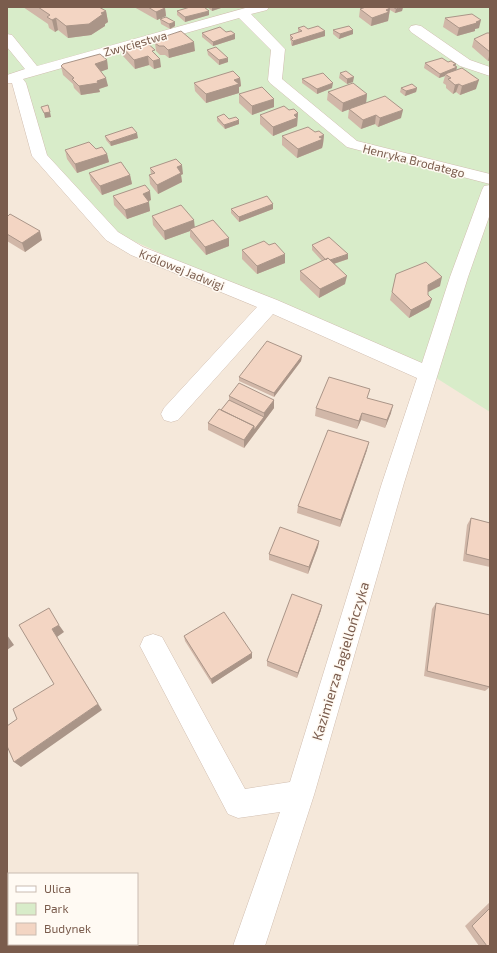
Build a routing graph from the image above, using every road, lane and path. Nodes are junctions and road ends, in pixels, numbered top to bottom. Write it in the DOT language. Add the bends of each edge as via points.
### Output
graph roads {
  1 [pos="263,7"];
  2 [pos="242,13"];
  3 [pos="416,29"];
  4 [pos="7,38"];
  5 [pos="34,71"];
  6 [pos="490,72"];
  7 [pos="11,78"];
  8 [pos="490,179"];
  9 [pos="490,190"];
  10 [pos="270,305"];
  11 [pos="428,374"];
  12 [pos="171,414"];
  13 [pos="153,646"];
  14 [pos="300,795"];
  15 [pos="249,946"];
  1 -- 2 [label="street, Zwycięstwa"];
  2 -- 5 [label="street, Zwycięstwa"];
  2 -- 8 [label="street, Henryka Brodatego" via="278,49 275,80 352,144"];
  3 -- 6 [label="street" via="465,63"];
  4 -- 5 [label="street"];
  5 -- 7 [label="street, Zwycięstwa"];
  7 -- 10 [label="street, Królowej Jadwigi" via="19,83 40,156 112,236 137,251"];
  9 -- 11 [label="street, Kazimierza Jagiellończyka"];
  10 -- 11 [label="street, Królowej Jadwigi"];
  10 -- 12 [label="street"];
  11 -- 14 [label="street, Kazimierza Jagiellończyka"];
  13 -- 14 [label="street" via="238,804"];
  14 -- 15 [label="street, Kazimierza Jagiellończyka"];
}
